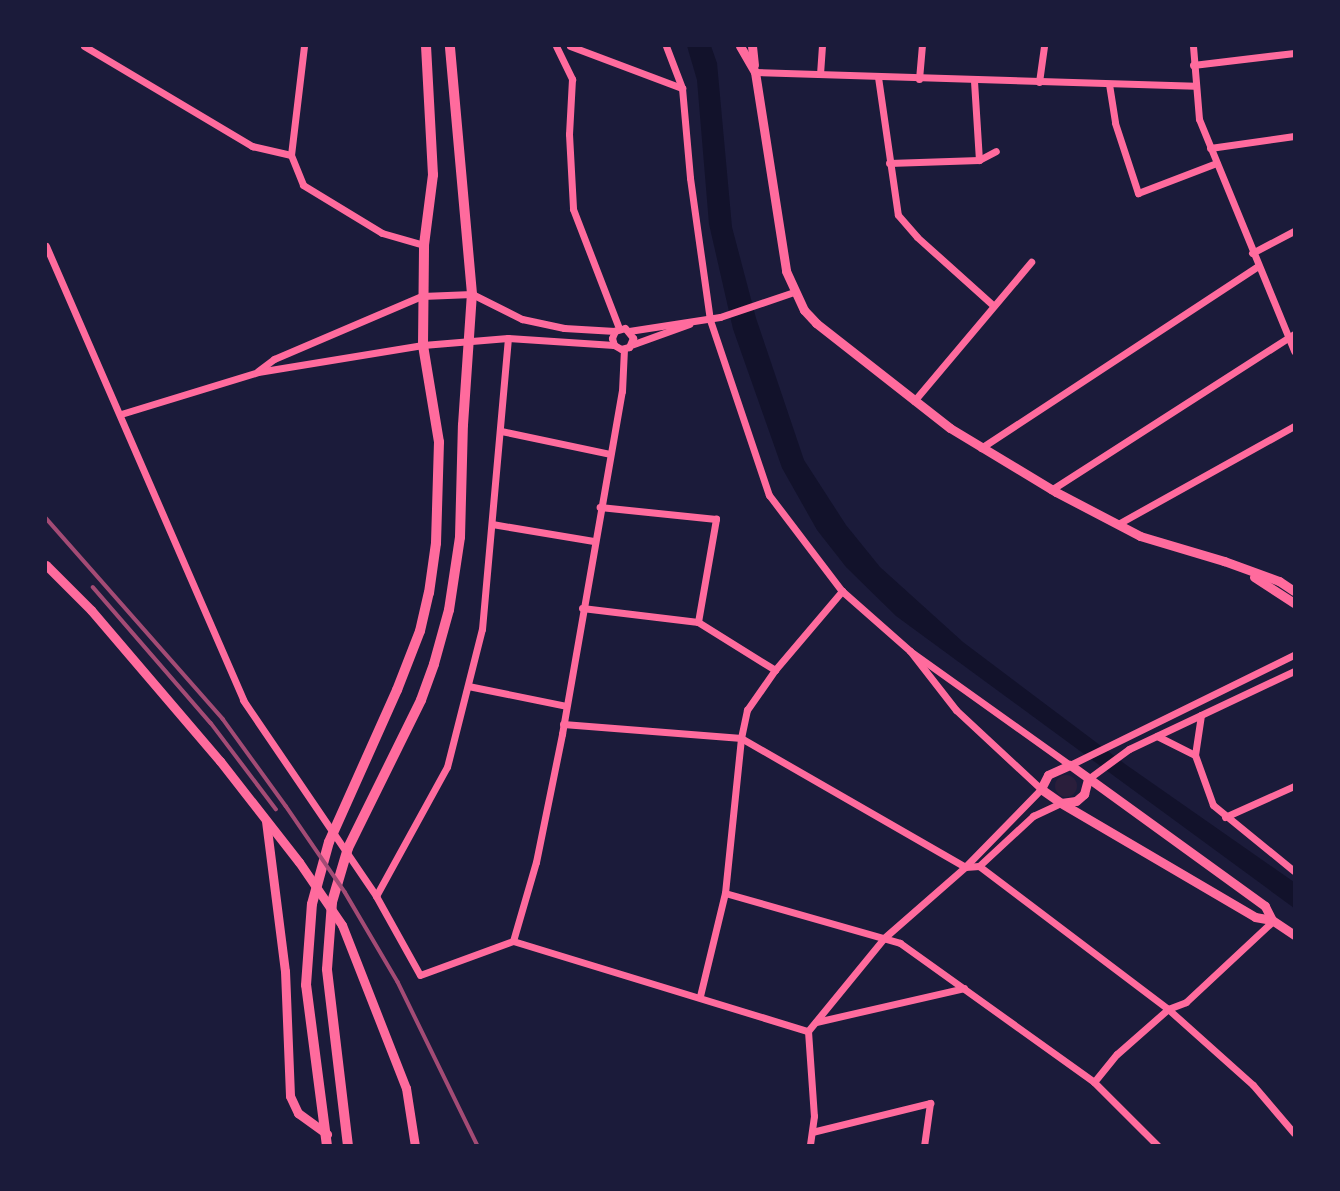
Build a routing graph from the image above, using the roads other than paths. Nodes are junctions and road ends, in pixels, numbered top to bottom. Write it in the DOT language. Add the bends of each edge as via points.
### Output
graph roads {
  1 [pos="84,46"];
  2 [pos="304,46"];
  3 [pos="426,46"];
  4 [pos="450,46"];
  5 [pos="556,46"];
  6 [pos="570,46"];
  7 [pos="666,46"];
  8 [pos="740,46"];
  9 [pos="752,46"];
  10 [pos="822,46"];
  11 [pos="922,46"];
  12 [pos="1044,46"];
  13 [pos="1193,46"];
  14 [pos="1294,53"];
  15 [pos="1193,65"];
  16 [pos="755,72"];
  17 [pos="820,74"];
  18 [pos="878,77"];
  19 [pos="919,79"];
  20 [pos="974,81"];
  21 [pos="1039,82"];
  22 [pos="1109,84"];
  23 [pos="1195,86"];
  24 [pos="682,88"];
  25 [pos="1294,136"];
  26 [pos="1210,148"];
  27 [pos="996,150"];
  28 [pos="291,155"];
  29 [pos="979,160"];
  30 [pos="889,163"];
  31 [pos="1216,163"];
  32 [pos="1294,231"];
  33 [pos="424,245"];
  34 [pos="46,246"];
  35 [pos="1252,253"];
  36 [pos="1031,262"];
  37 [pos="1258,266"];
  38 [pos="794,292"];
  39 [pos="472,295"];
  40 [pos="422,296"];
  41 [pos="994,306"];
  42 [pos="710,320"];
  43 [pos="696,321"];
  44 [pos="617,330"];
  45 [pos="629,331"];
  46 [pos="1292,336"];
  47 [pos="508,338"];
  48 [pos="470,341"];
  49 [pos="423,345"];
  50 [pos="614,345"];
  51 [pos="627,347"];
  52 [pos="1294,351"];
  53 [pos="258,372"];
  54 [pos="914,401"];
  55 [pos="121,414"];
  56 [pos="1294,426"];
  57 [pos="501,431"];
  58 [pos="981,448"];
  59 [pos="610,454"];
  60 [pos="1051,489"];
  61 [pos="600,507"];
  62 [pos="492,524"];
  63 [pos="1118,524"];
  64 [pos="594,541"];
  65 [pos="1224,561"];
  66 [pos="46,565"];
  67 [pos="842,591"];
  68 [pos="1294,591"];
  69 [pos="1294,603"];
  70 [pos="582,608"];
  71 [pos="698,622"];
  72 [pos="910,651"];
  73 [pos="1294,656"];
  74 [pos="775,670"];
  75 [pos="1294,671"];
  76 [pos="468,686"];
  77 [pos="566,706"];
  78 [pos="1201,715"];
  79 [pos="564,724"];
  80 [pos="1157,736"];
  81 [pos="741,738"];
  82 [pos="1195,755"];
  83 [pos="1074,763"];
  84 [pos="1091,776"];
  85 [pos="1294,786"];
  86 [pos="1041,789"];
  87 [pos="1061,803"];
  88 [pos="266,817"];
  89 [pos="1225,817"];
  90 [pos="979,866"];
  91 [pos="965,867"];
  92 [pos="1294,871"];
  93 [pos="725,893"];
  94 [pos="376,896"];
  95 [pos="1272,920"];
  96 [pos="1294,935"];
  97 [pos="884,938"];
  98 [pos="513,941"];
  99 [pos="964,989"];
  100 [pos="700,996"];
  101 [pos="1168,1009"];
  102 [pos="815,1022"];
  103 [pos="807,1031"];
  104 [pos="1094,1082"];
  105 [pos="811,1132"];
  106 [pos="327,1133"];
  107 [pos="1294,1133"];
  108 [pos="327,1146"];
  109 [pos="348,1146"];
  110 [pos="415,1146"];
  111 [pos="810,1146"];
  112 [pos="924,1146"];
  113 [pos="1158,1146"];
  1 -- 28 [label="street" via="252,146"];
  2 -- 28 [label="street"];
  3 -- 33 [label="highway" via="433,174"];
  4 -- 39 [label="highway"];
  5 -- 44 [label="street" via="572,79 573,209"];
  6 -- 24 [label="street"];
  7 -- 24 [label="street"];
  8 -- 16 [label="street"];
  9 -- 16 [label="street"];
  10 -- 17 [label="street"];
  11 -- 19 [label="street"];
  12 -- 21 [label="street"];
  13 -- 15 [label="street"];
  14 -- 15 [label="street"];
  15 -- 23 [label="street"];
  16 -- 17 [label="street"];
  16 -- 38 [label="street" via="778,237"];
  17 -- 18 [label="street"];
  18 -- 19 [label="street"];
  18 -- 30 [label="street"];
  19 -- 20 [label="street"];
  20 -- 21 [label="street"];
  20 -- 29 [label="street"];
  21 -- 22 [label="street"];
  22 -- 23 [label="street"];
  22 -- 31 [label="street" via="1115,123 1139,193"];
  23 -- 26 [label="street" via="1199,119"];
  24 -- 42 [label="street"];
  25 -- 26 [label="street"];
  26 -- 31 [label="street"];
  27 -- 29 [label="street"];
  28 -- 33 [label="street" via="303,185 382,233"];
  29 -- 30 [label="street"];
  30 -- 41 [label="street" via="895,206 904,223"];
  31 -- 35 [label="street"];
  32 -- 35 [label="street"];
  33 -- 40 [label="highway"];
  34 -- 55 [label="street"];
  35 -- 37 [label="street"];
  36 -- 41 [label="street"];
  37 -- 46 [label="street"];
  37 -- 58 [label="street"];
  38 -- 42 [label="street"];
  38 -- 54 [label="street" via="816,323"];
  39 -- 40 [label="street"];
  39 -- 44 [label="street" via="522,319 564,328"];
  39 -- 48 [label="highway"];
  40 -- 49 [label="highway"];
  40 -- 53 [label="street" via="274,359"];
  41 -- 54 [label="street"];
  42 -- 43 [label="street"];
  42 -- 67 [label="street" via="769,495"];
  43 -- 45 [label="street"];
  43 -- 51 [label="street"];
  44 -- 45 [label="street"];
  44 -- 50 [label="street"];
  45 -- 51 [label="street" via="633,338"];
  46 -- 52 [label="street"];
  46 -- 60 [label="street"];
  47 -- 48 [label="street"];
  47 -- 50 [label="street"];
  47 -- 57 [label="street"];
  48 -- 49 [label="street"];
  48 -- 109 [label="highway" via="460,537 449,610 421,699 358,827 336,884 327,943"];
  49 -- 53 [label="street"];
  49 -- 106 [label="highway" via="439,442 438,520 429,593 409,664 341,814 319,875 308,935 307,999"];
  50 -- 51 [label="street"];
  51 -- 59 [label="street"];
  53 -- 55 [label="street"];
  54 -- 58 [label="street"];
  55 -- 94 [label="street" via="243,700"];
  56 -- 63 [label="street"];
  57 -- 59 [label="street"];
  57 -- 62 [label="street"];
  58 -- 60 [label="street"];
  59 -- 61 [label="street"];
  60 -- 63 [label="street"];
  61 -- 64 [label="street"];
  61 -- 71 [label="street" via="716,519"];
  62 -- 64 [label="street"];
  62 -- 76 [label="street" via="482,629"];
  63 -- 65 [label="street" via="1140,536"];
  64 -- 70 [label="street"];
  65 -- 68 [label="street"];
  65 -- 69 [label="street"];
  66 -- 88 [label="street" via="100,620"];
  67 -- 72 [label="street"];
  67 -- 74 [label="street"];
  70 -- 71 [label="street"];
  70 -- 77 [label="street"];
  71 -- 74 [label="street"];
  72 -- 83 [label="street"];
  72 -- 86 [label="street" via="956,710"];
  73 -- 83 [label="street"];
  74 -- 81 [label="street" via="747,710"];
  75 -- 78 [label="street"];
  76 -- 77 [label="street"];
  76 -- 94 [label="street" via="447,767"];
  77 -- 79 [label="street"];
  78 -- 80 [label="street"];
  78 -- 82 [label="street"];
  79 -- 81 [label="street"];
  79 -- 98 [label="street" via="536,862"];
  80 -- 82 [label="street"];
  80 -- 84 [label="street"];
  81 -- 91 [label="street"];
  81 -- 93 [label="street"];
  82 -- 89 [label="street" via="1213,805"];
  83 -- 84 [label="street"];
  83 -- 86 [label="street" via="1052,771"];
  84 -- 87 [label="street" via="1084,794 1076,801"];
  84 -- 95 [label="street" via="1265,906"];
  85 -- 89 [label="street"];
  86 -- 87 [label="street"];
  86 -- 91 [label="street"];
  87 -- 90 [label="street" via="1033,816"];
  87 -- 95 [label="street" via="1255,916"];
  88 -- 106 [label="street" via="285,971 290,1096 298,1113"];
  88 -- 110 [label="street" via="351,942 406,1088"];
  89 -- 92 [label="street"];
  90 -- 91 [label="street"];
  90 -- 101 [label="street"];
  91 -- 97 [label="street"];
  93 -- 97 [label="street"];
  93 -- 100 [label="street"];
  94 -- 98 [label="street" via="420,975"];
  95 -- 96 [label="street"];
  95 -- 101 [label="street" via="1186,1002"];
  97 -- 99 [label="street" via="900,943"];
  97 -- 102 [label="street"];
  98 -- 100 [label="street"];
  99 -- 102 [label="street"];
  99 -- 104 [label="street"];
  100 -- 103 [label="street"];
  101 -- 104 [label="street" via="1117,1054"];
  101 -- 107 [label="street" via="1253,1085"];
  102 -- 103 [label="street"];
  103 -- 105 [label="street" via="814,1116"];
  104 -- 113 [label="street"];
  105 -- 111 [label="street"];
  105 -- 112 [label="street" via="930,1103"];
  106 -- 108 [label="highway"];
}
